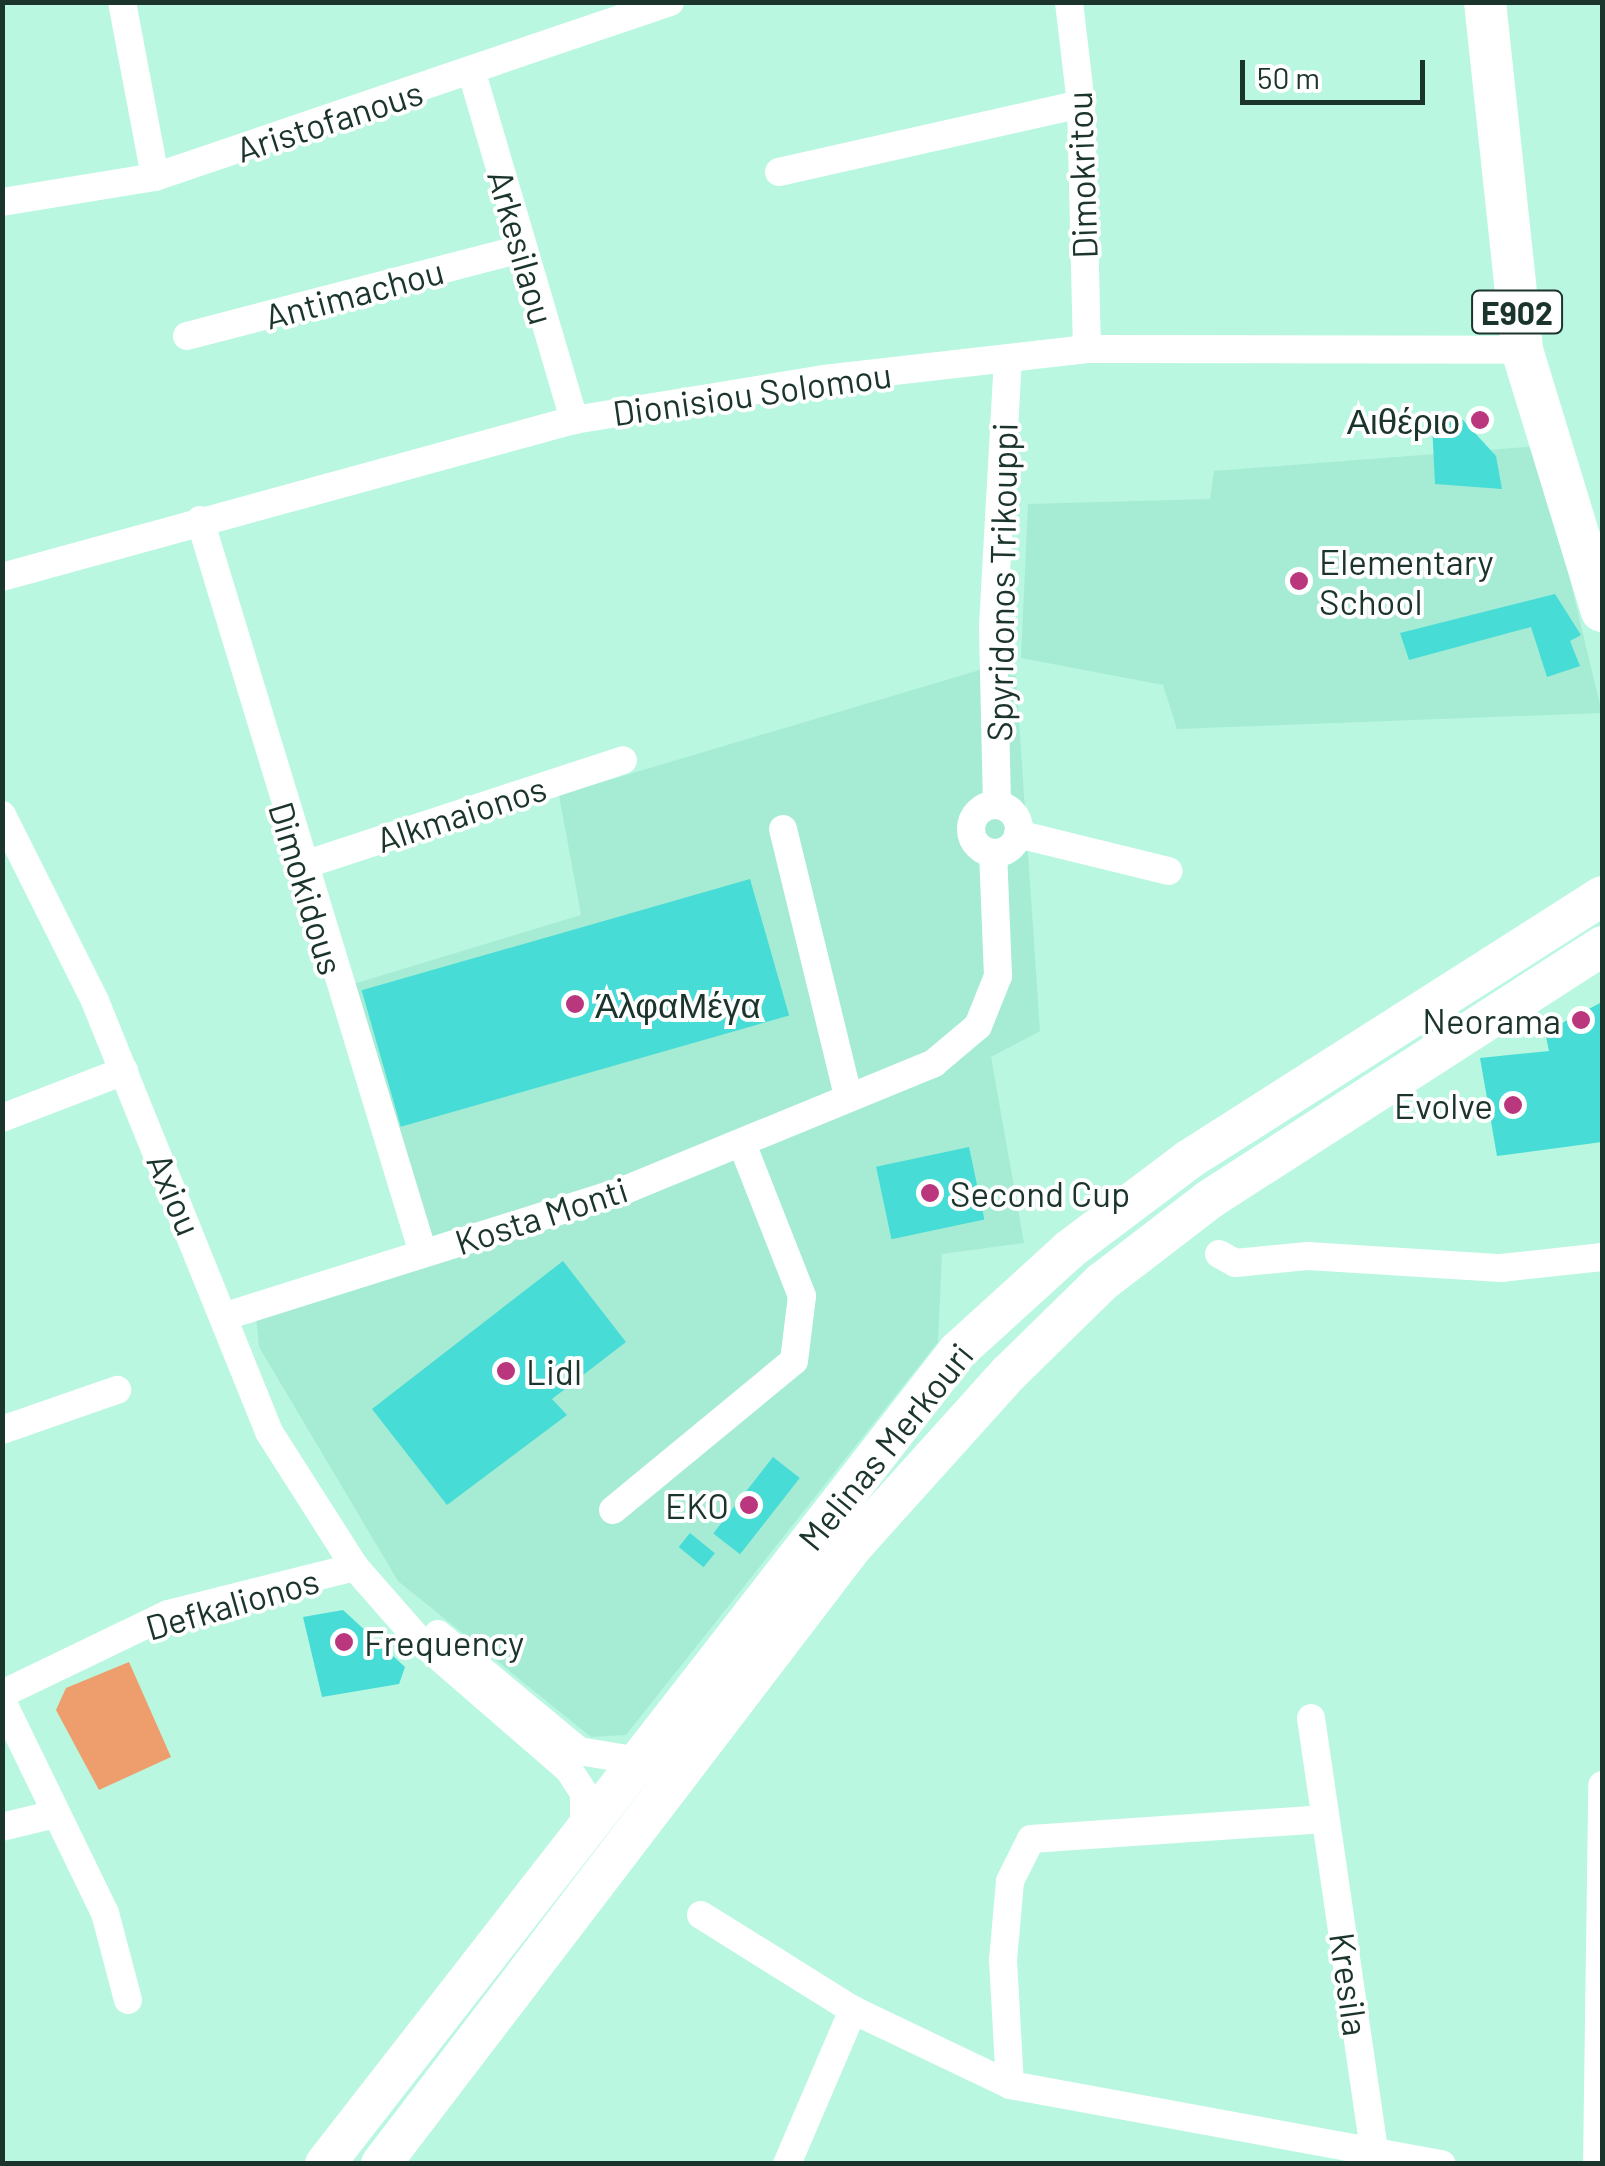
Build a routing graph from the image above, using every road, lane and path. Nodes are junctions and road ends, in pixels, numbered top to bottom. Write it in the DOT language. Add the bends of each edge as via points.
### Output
graph roads {
  1 [pos="122,2"];
  2 [pos="1068,2"];
  3 [pos="1485,2"];
  4 [pos="669,3"];
  5 [pos="472,74"];
  6 [pos="1081,104"];
  7 [pos="778,172"];
  8 [pos="154,178"];
  9 [pos="2,202"];
  10 [pos="521,249"];
  11 [pos="187,336"];
  12 [pos="1087,348"];
  13 [pos="1522,350"];
  14 [pos="1008,360"];
  15 [pos="574,420"];
  16 [pos="200,520"];
  17 [pos="2,577"];
  18 [pos="1602,612"];
  19 [pos="624,760"];
  20 [pos="997,805"];
  21 [pos="2,815"];
  22 [pos="782,830"];
  23 [pos="1018,834"];
  24 [pos="993,853"];
  25 [pos="298,866"];
  26 [pos="1169,871"];
  27 [pos="1602,896"];
  28 [pos="1600,949"];
  29 [pos="124,1071"];
  30 [pos="848,1096"];
  31 [pos="2,1118"];
  32 [pos="742,1144"];
  33 [pos="423,1253"];
  34 [pos="1218,1254"];
  35 [pos="1602,1257"];
  36 [pos="226,1316"];
  37 [pos="116,1390"];
  38 [pos="2,1430"];
  39 [pos="613,1510"];
  40 [pos="356,1567"];
  41 [pos="2,1697"];
  42 [pos="1311,1718"];
  43 [pos="639,1761"];
  44 [pos="1602,1785"];
  45 [pos="51,1815"];
  46 [pos="1326,1818"];
  47 [pos="2,1827"];
  48 [pos="584,1828"];
  49 [pos="701,1914"];
  50 [pos="1599,1940"];
  51 [pos="128,2000"];
  52 [pos="853,2010"];
  53 [pos="1010,2086"];
  54 [pos="1374,2150"];
  55 [pos="325,2164"];
  56 [pos="380,2164"];
  57 [pos="787,2164"];
  58 [pos="1442,2164"];
  59 [pos="1596,2164"];
  1 -- 8 [label="street"];
  2 -- 6 [label="street, Dimokritou"];
  3 -- 13 [label="main road, E902"];
  4 -- 5 [label="street, Aristofanous"];
  5 -- 8 [label="street, Aristofanous"];
  5 -- 10 [label="street, Arkesilaou"];
  6 -- 7 [label="street"];
  6 -- 12 [label="street, Dimokritou"];
  8 -- 9 [label="street, Aristofanous"];
  10 -- 11 [label="street, Antimachou"];
  10 -- 15 [label="street, Arkesilaou"];
  12 -- 13 [label="street, Dionisiou Solomou"];
  12 -- 14 [label="street, Dionisiou Solomou"];
  13 -- 18 [label="main road, E902"];
  14 -- 15 [label="street, Dionisiou Solomou"];
  14 -- 20 [label="street, Spyridonos Trikouppi" via="993,626"];
  15 -- 16 [label="street, Dionisiou Solomou"];
  16 -- 17 [label="street, Dionisiou Solomou"];
  16 -- 25 [label="street, Dimokidous"];
  19 -- 25 [label="street, Alkmaionos"];
  20 -- 23 [label="street" via="1012,812"];
  20 -- 24 [label="street" via="976,814 970,828"];
  21 -- 29 [label="street, Axiou"];
  22 -- 30 [label="street"];
  23 -- 24 [label="street"];
  23 -- 26 [label="street"];
  24 -- 30 [label="street, Kosta Monti" via="998,976 978,1026 934,1063"];
  25 -- 33 [label="street, Dimokidous"];
  27 -- 43 [label="main road, Melinas Merkouri" via="1188,1160 1070,1249 958,1351"];
  28 -- 56 [label="main road, Melinas Merkouri" via="1210,1199 1102,1282 1008,1374 853,1546"];
  29 -- 31 [label="street"];
  29 -- 36 [label="street, Axiou"];
  30 -- 32 [label="street, Kosta Monti"];
  32 -- 33 [label="street, Kosta Monti"];
  32 -- 39 [label="street" via="802,1296 794,1361"];
  33 -- 36 [label="street, Kosta Monti"];
  34 -- 35 [label="street" via="1235,1264 1308,1256 1500,1268"];
  36 -- 40 [label="street, Axiou" via="270,1432"];
  37 -- 38 [label="street"];
  40 -- 41 [label="street, Defkalionos" via="168,1614"];
  40 -- 43 [label="street, Axiou" via="579,1752"];
  40 -- 48 [label="street, Axiou" via="418,1640 569,1770 584,1793"];
  41 -- 45 [label="street"];
  42 -- 46 [label="street, Kresila"];
  43 -- 48 [label="main road, Melinas Merkouri"];
  44 -- 50 [label="street"];
  45 -- 47 [label="street"];
  45 -- 51 [label="street" via="105,1913"];
  46 -- 53 [label="street" via="1031,1838 1010,1881 1003,1960"];
  46 -- 54 [label="street, Kresila"];
  48 -- 55 [label="main road, Melinas Merkouri"];
  49 -- 52 [label="street"];
  50 -- 59 [label="street"];
  52 -- 53 [label="street"];
  52 -- 57 [label="street"];
  53 -- 54 [label="street"];
  54 -- 58 [label="street"];
}
